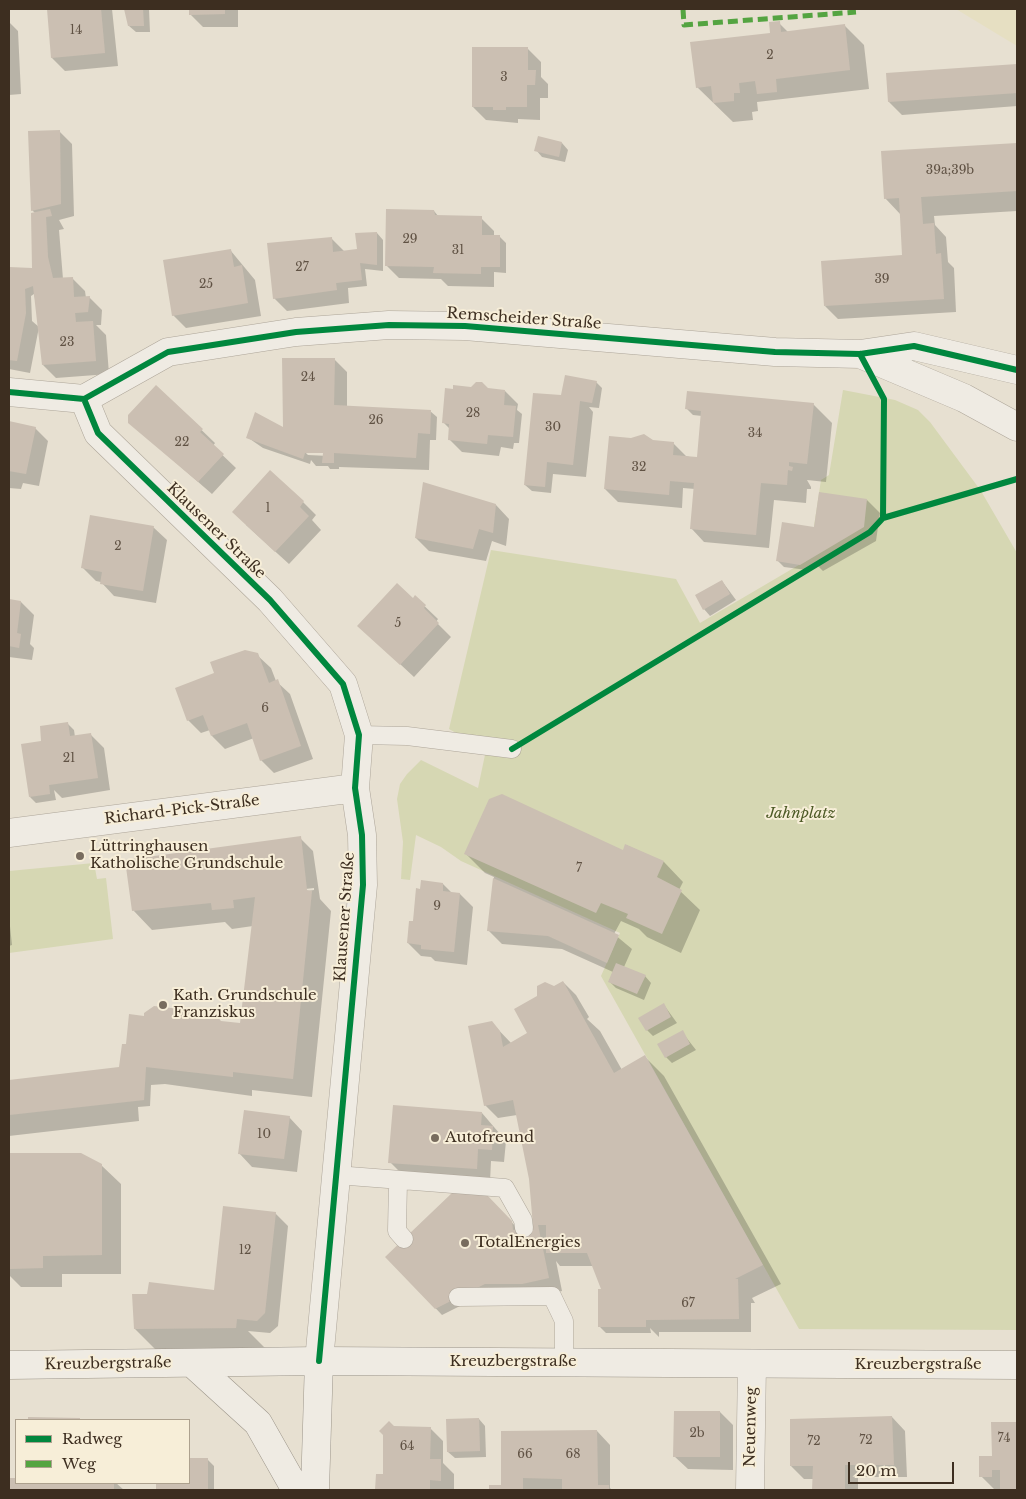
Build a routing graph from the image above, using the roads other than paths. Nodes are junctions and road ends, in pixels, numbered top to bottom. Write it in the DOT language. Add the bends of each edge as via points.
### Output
graph roads {
  1 [pos="860,354"];
  2 [pos="1017,370"];
  3 [pos="9,392"];
  4 [pos="84,399"];
  5 [pos="1017,427"];
  6 [pos="359,735"];
  7 [pos="512,749"];
  8 [pos="355,788"];
  9 [pos="9,833"];
  10 [pos="336,1175"];
  11 [pos="398,1181"];
  12 [pos="524,1228"];
  13 [pos="404,1239"];
  14 [pos="458,1297"];
  15 [pos="319,1361"];
  16 [pos="564,1362"];
  17 [pos="192,1363"];
  18 [pos="752,1364"];
  19 [pos="9,1365"];
  20 [pos="1017,1365"];
  21 [pos="296,1490"];
  22 [pos="315,1490"];
  23 [pos="750,1490"];
  1 -- 2 [label="street, Remscheider Straße" via="914,346"];
  1 -- 4 [label="street, Remscheider Straße" via="775,352 465,326 389,325 296,332 168,352"];
  1 -- 5 [label="street, Remscheider Straße" via="964,398"];
  3 -- 4 [label="street"];
  4 -- 6 [label="street, Klausener Straße" via="98,432 270,600 343,684"];
  6 -- 7 [label="lane" via="407,736"];
  6 -- 8 [label="street, Klausener Straße"];
  8 -- 9 [label="street, Richard-Pick-Straße"];
  8 -- 10 [label="street, Klausener Straße" via="362,835 363,885"];
  10 -- 11 [label="lane"];
  10 -- 15 [label="street, Klausener Straße"];
  11 -- 12 [label="lane" via="505,1188 523,1220"];
  11 -- 13 [label="lane" via="397,1231"];
  14 -- 16 [label="lane" via="536,1289 552,1296 564,1321"];
  15 -- 16 [label="street, Kreuzbergstraße"];
  15 -- 17 [label="street, Kreuzbergstraße"];
  15 -- 22 [label="street, Klausener Straße"];
  16 -- 18 [label="street, Kreuzbergstraße"];
  17 -- 19 [label="street, Kreuzbergstraße"];
  17 -- 21 [label="street" via="258,1423"];
  18 -- 20 [label="street, Kreuzbergstraße"];
  18 -- 23 [label="street, Neuenweg"];
}
